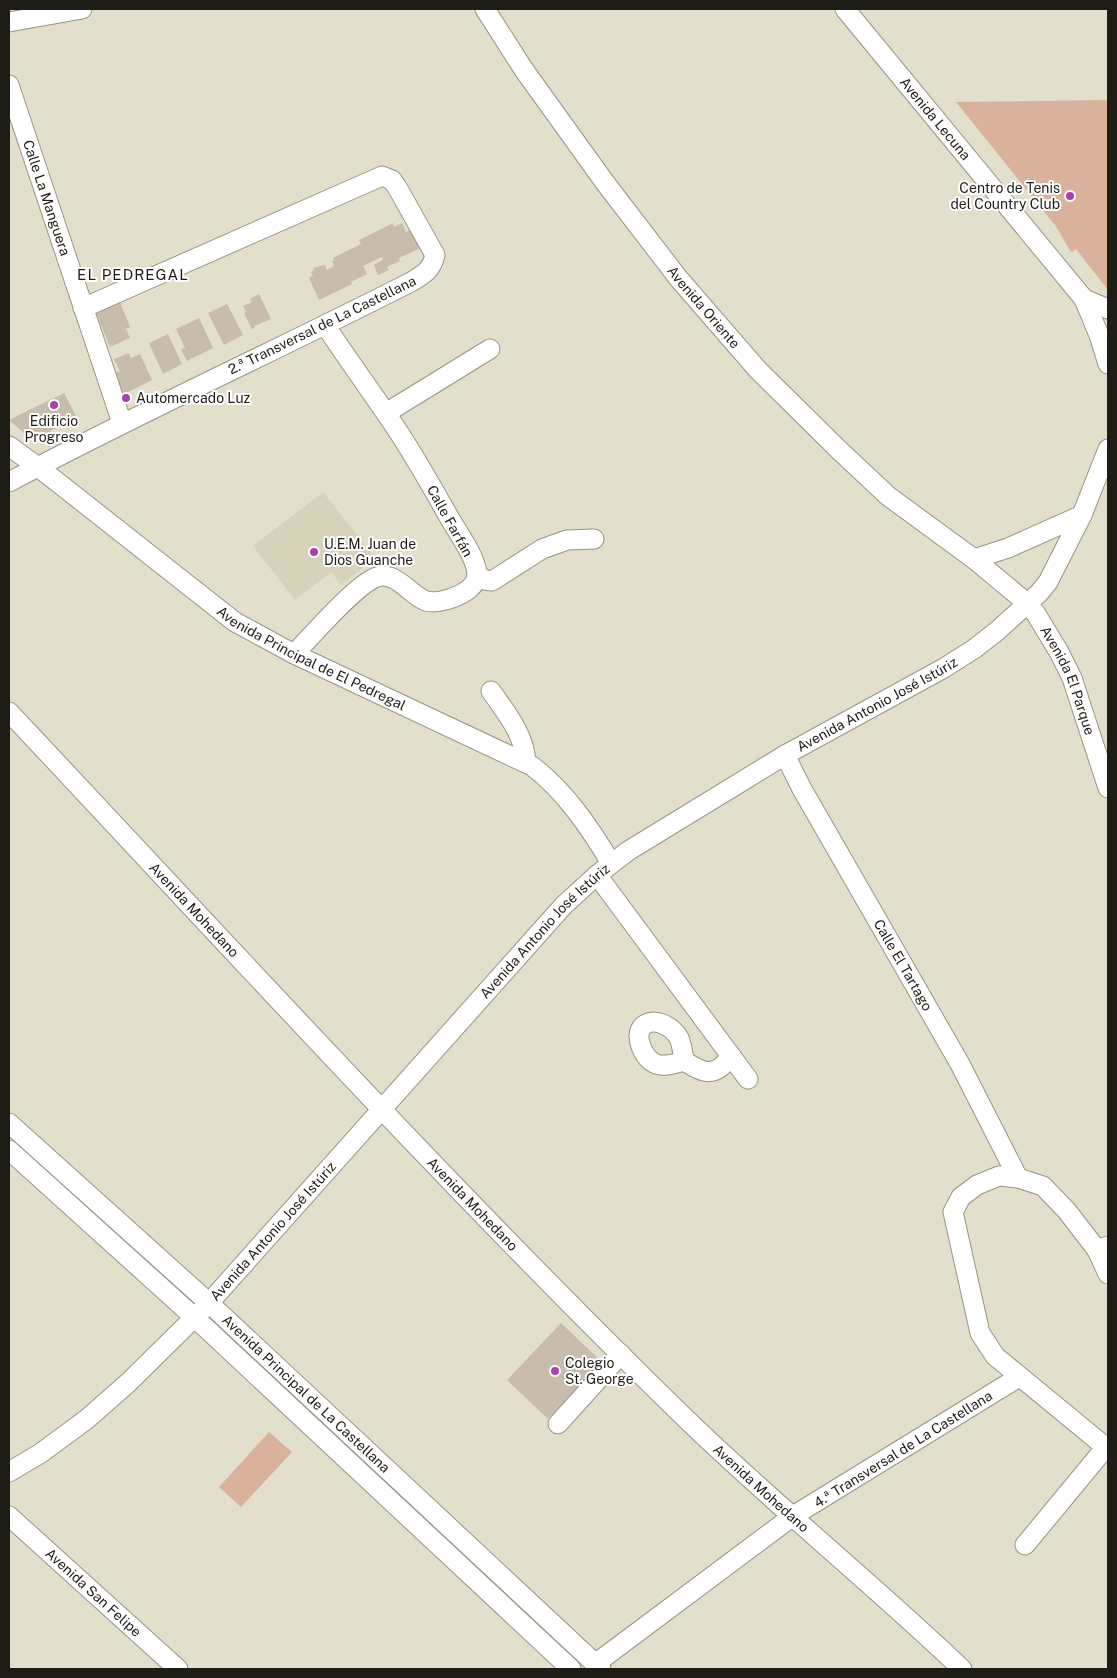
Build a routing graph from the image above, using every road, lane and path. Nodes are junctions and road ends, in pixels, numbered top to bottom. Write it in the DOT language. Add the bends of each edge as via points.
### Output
graph roads {
  1 [pos="82,9"];
  2 [pos="485,9"];
  3 [pos="845,9"];
  4 [pos="9,22"];
  5 [pos="9,85"];
  6 [pos="1084,299"];
  7 [pos="83,308"];
  8 [pos="1108,309"];
  9 [pos="325,326"];
  10 [pos="490,349"];
  11 [pos="1108,364"];
  12 [pos="386,413"];
  13 [pos="122,424"];
  14 [pos="9,446"];
  15 [pos="1108,449"];
  16 [pos="37,467"];
  17 [pos="9,482"];
  18 [pos="1082,515"];
  19 [pos="594,539"];
  20 [pos="974,559"];
  21 [pos="477,574"];
  22 [pos="1028,604"];
  23 [pos="294,654"];
  24 [pos="491,691"];
  25 [pos="9,712"];
  26 [pos="784,755"];
  27 [pos="526,762"];
  28 [pos="1108,788"];
  29 [pos="604,869"];
  30 [pos="731,1056"];
  31 [pos="684,1061"];
  32 [pos="748,1079"];
  33 [pos="381,1110"];
  34 [pos="9,1123"];
  35 [pos="9,1150"];
  36 [pos="1018,1178"];
  37 [pos="1103,1248"];
  38 [pos="1108,1274"];
  39 [pos="209,1303"];
  40 [pos="194,1317"];
  41 [pos="621,1354"];
  42 [pos="1019,1377"];
  43 [pos="558,1424"];
  44 [pos="1107,1448"];
  45 [pos="9,1472"];
  46 [pos="9,1516"];
  47 [pos="793,1516"];
  48 [pos="1025,1545"];
  49 [pos="598,1667"];
  50 [pos="178,1669"];
  51 [pos="570,1669"];
  52 [pos="962,1669"];
  1 -- 4 [label="street"];
  2 -- 20 [label="street, Avenida Oriente" via="524,70 606,184 679,279 758,370 888,496"];
  3 -- 6 [label="street, Avenida Lecuna"];
  5 -- 7 [label="street, Calle La Manguera"];
  6 -- 8 [label="street, Avenida Lecuna"];
  6 -- 11 [label="street, Avenida Lecuna"];
  7 -- 9 [label="street, 2.ª Transversal de La Castellana" via="372,180 382,176 392,180 435,255 433,265 411,282"];
  7 -- 13 [label="street, Calle La Manguera"];
  9 -- 12 [label="street, Calle Farfán"];
  9 -- 13 [label="street, 2.ª Transversal de La Castellana"];
  10 -- 12 [label="street"];
  12 -- 21 [label="street, Calle Farfán" via="470,553"];
  13 -- 16 [label="street, 2.ª Transversal de La Castellana"];
  14 -- 16 [label="street, Avenida Principal de El Pedregal"];
  15 -- 18 [label="street, Avenida Antonio José Istúriz"];
  16 -- 17 [label="street, 2.ª Transversal de La Castellana"];
  16 -- 23 [label="street, Avenida Principal de El Pedregal" via="220,612"];
  18 -- 20 [label="street" via="1008,548"];
  18 -- 22 [label="street, Avenida Antonio José Istúriz" via="1048,582"];
  19 -- 21 [label="street" via="567,540 542,549 492,581"];
  20 -- 22 [label="street, Avenida Oriente"];
  21 -- 23 [label="street, Calle Farfán" via="469,589 435,602 427,602 393,579 378,577 351,596"];
  22 -- 26 [label="street, Avenida Antonio José Istúriz" via="974,649 944,668"];
  22 -- 28 [label="street, Avenida El Parque" via="1072,678"];
  23 -- 27 [label="street, Avenida Principal de El Pedregal"];
  24 -- 27 [label="street" via="520,736"];
  25 -- 33 [label="street, Avenida Mohedano"];
  26 -- 29 [label="street, Avenida Antonio José Istúriz"];
  26 -- 36 [label="street, Calle El Tartago" via="960,1064"];
  27 -- 29 [label="street, Avenida Principal de El Pedregal" via="543,774 568,801 597,840"];
  29 -- 30 [label="street, Avenida Principal de El Pedregal"];
  29 -- 33 [label="street, Avenida Antonio José Istúriz" via="564,905"];
  30 -- 31 [label="street" via="723,1067 711,1072 700,1071"];
  30 -- 32 [label="street, Avenida Principal de El Pedregal"];
  33 -- 39 [label="street, Avenida Antonio José Istúriz"];
  33 -- 41 [label="street, Avenida Mohedano"];
  34 -- 39 [label="street, Avenida Principal de La Castellana"];
  35 -- 40 [label="street, Avenida Principal de La Castellana"];
  36 -- 37 [label="street" via="1043,1186"];
  36 -- 42 [label="street" via="999,1176 977,1185 961,1197 953,1212 980,1333 995,1356"];
  37 -- 38 [label="street"];
  39 -- 40 [label="street, Avenida Antonio José Istúriz"];
  39 -- 49 [label="street, Avenida Principal de La Castellana"];
  40 -- 45 [label="street, Avenida Antonio José Istúriz" via="130,1382 87,1419"];
  40 -- 51 [label="street, Avenida Principal de La Castellana"];
  41 -- 43 [label="street"];
  41 -- 47 [label="street, Avenida Mohedano"];
  42 -- 44 [label="street"];
  42 -- 47 [label="street, 4.ª Transversal de La Castellana"];
  44 -- 48 [label="street"];
  46 -- 50 [label="street, Avenida San Felipe"];
  47 -- 49 [label="street, 4.ª Transversal de La Castellana"];
  47 -- 52 [label="street, Avenida Mohedano"];
}
